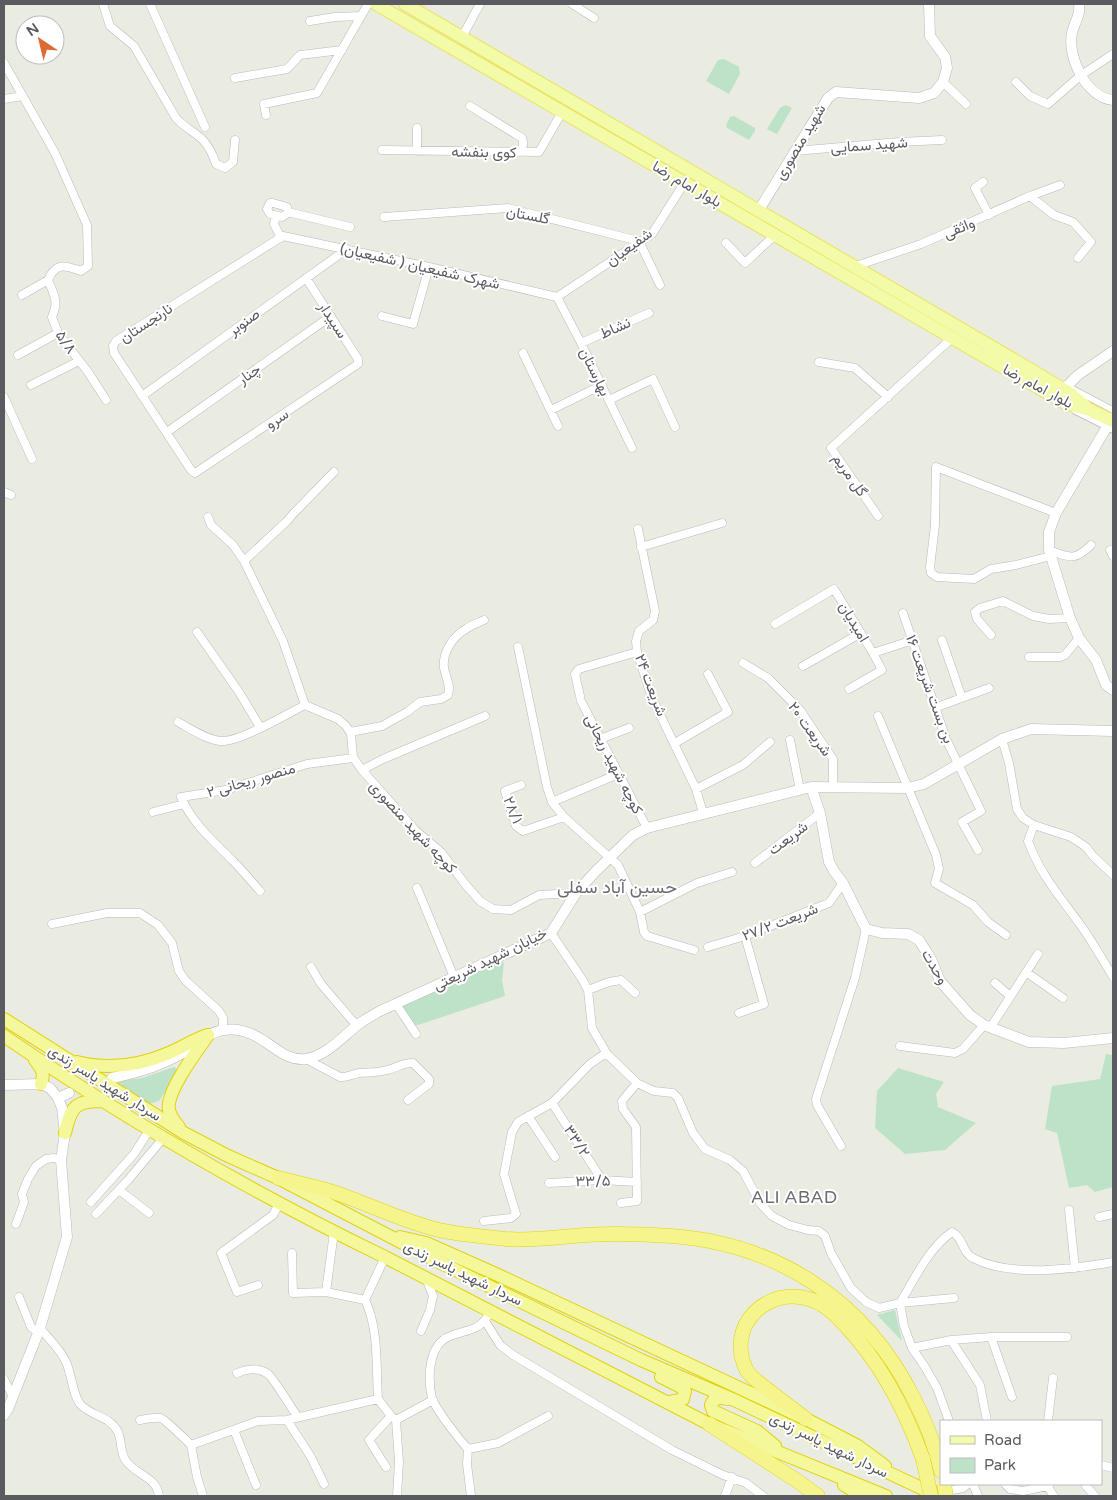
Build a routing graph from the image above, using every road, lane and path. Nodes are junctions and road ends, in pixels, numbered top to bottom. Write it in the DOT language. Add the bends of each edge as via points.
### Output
graph roads {
  1 [pos="103,4"];
  2 [pos="150,4"];
  3 [pos="368,4"];
  4 [pos="376,4"];
  5 [pos="405,4"];
  6 [pos="480,4"];
  7 [pos="572,4"];
  8 [pos="929,4"];
  9 [pos="1079,4"];
  10 [pos="361,16"];
  11 [pos="594,18"];
  12 [pos="310,21"];
  13 [pos="462,37"];
  14 [pos="342,50"];
  15 [pos="1113,54"];
  16 [pos="4,63"];
  17 [pos="1080,76"];
  18 [pos="235,78"];
  19 [pos="943,82"];
  20 [pos="1016,82"];
  21 [pos="22,96"];
  22 [pos="4,99"];
  23 [pos="1113,100"];
  24 [pos="966,104"];
  25 [pos="470,106"];
  26 [pos="562,112"];
  27 [pos="266,115"];
  28 [pos="205,127"];
  29 [pos="417,128"];
  30 [pos="622,130"];
  31 [pos="235,140"];
  32 [pos="942,140"];
  33 [pos="615,142"];
  34 [pos="382,150"];
  35 [pos="795,150"];
  36 [pos="417,151"];
  37 [pos="518,152"];
  38 [pos="705,178"];
  39 [pos="685,182"];
  40 [pos="982,182"];
  41 [pos="1060,185"];
  42 [pos="698,190"];
  43 [pos="1030,196"];
  44 [pos="759,210"];
  45 [pos="288,212"];
  46 [pos="989,215"];
  47 [pos="276,216"];
  48 [pos="384,217"];
  49 [pos="350,227"];
  50 [pos="775,235"];
  51 [pos="282,237"];
  52 [pos="639,241"];
  53 [pos="726,243"];
  54 [pos="347,249"];
  55 [pos="1078,258"];
  56 [pos="856,266"];
  57 [pos="429,267"];
  58 [pos="306,278"];
  59 [pos="48,280"];
  60 [pos="660,284"];
  61 [pos="22,294"];
  62 [pos="557,297"];
  63 [pos="649,313"];
  64 [pos="331,316"];
  65 [pos="382,316"];
  66 [pos="58,333"];
  67 [pos="950,339"];
  68 [pos="581,343"];
  69 [pos="1113,351"];
  70 [pos="523,353"];
  71 [pos="18,355"];
  72 [pos="79,361"];
  73 [pos="819,362"];
  74 [pos="358,364"];
  75 [pos="1032,364"];
  76 [pos="31,385"];
  77 [pos="602,385"];
  78 [pos="1066,388"];
  79 [pos="142,396"];
  80 [pos="4,397"];
  81 [pos="888,397"];
  82 [pos="106,400"];
  83 [pos="609,400"];
  84 [pos="550,410"];
  85 [pos="1090,410"];
  86 [pos="1111,422"];
  87 [pos="558,426"];
  88 [pos="675,427"];
  89 [pos="167,432"];
  90 [pos="632,448"];
  91 [pos="32,459"];
  92 [pos="334,472"];
  93 [pos="195,473"];
  94 [pos="1056,513"];
  95 [pos="878,516"];
  96 [pos="208,517"];
  97 [pos="722,523"];
  98 [pos="638,529"];
  99 [pos="1091,545"];
  100 [pos="641,547"];
  101 [pos="1050,553"];
  102 [pos="244,561"];
  103 [pos="903,613"];
  104 [pos="1070,618"];
  105 [pos="484,620"];
  106 [pos="775,624"];
  107 [pos="197,632"];
  108 [pos="861,633"];
  109 [pos="991,635"];
  110 [pos="1080,638"];
  111 [pos="913,640"];
  112 [pos="942,640"];
  113 [pos="518,646"];
  114 [pos="637,652"];
  115 [pos="873,653"];
  116 [pos="1029,657"];
  117 [pos="743,663"];
  118 [pos="803,666"];
  119 [pos="708,674"];
  120 [pos="989,688"];
  121 [pos="849,689"];
  122 [pos="1113,690"];
  123 [pos="962,698"];
  124 [pos="305,705"];
  125 [pos="937,707"];
  126 [pos="485,716"];
  127 [pos="878,716"];
  128 [pos="178,722"];
  129 [pos="260,727"];
  130 [pos="629,728"];
  131 [pos="1113,731"];
  132 [pos="350,732"];
  133 [pos="600,739"];
  134 [pos="1002,739"];
  135 [pos="790,740"];
  136 [pos="770,742"];
  137 [pos="675,743"];
  138 [pos="354,758"];
  139 [pos="959,764"];
  140 [pos="362,770"];
  141 [pos="618,774"];
  142 [pos="521,785"];
  143 [pos="833,787"];
  144 [pos="811,788"];
  145 [pos="907,788"];
  146 [pos="696,789"];
  147 [pos="800,790"];
  148 [pos="552,802"];
  149 [pos="184,804"];
  150 [pos="153,812"];
  151 [pos="703,813"];
  152 [pos="820,813"];
  153 [pos="564,817"];
  154 [pos="1034,825"];
  155 [pos="647,828"];
  156 [pos="978,850"];
  157 [pos="610,856"];
  158 [pos="755,863"];
  159 [pos="732,872"];
  160 [pos="1113,875"];
  161 [pos="843,883"];
  162 [pos="417,888"];
  163 [pos="260,891"];
  164 [pos="576,893"];
  165 [pos="640,912"];
  166 [pos="52,924"];
  167 [pos="866,929"];
  168 [pos="551,933"];
  169 [pos="744,936"];
  170 [pos="1006,936"];
  171 [pos="708,947"];
  172 [pos="694,950"];
  173 [pos="1038,954"];
  174 [pos="311,967"];
  175 [pos="1026,972"];
  176 [pos="454,977"];
  177 [pos="1113,977"];
  178 [pos="995,983"];
  179 [pos="588,990"];
  180 [pos="636,993"];
  181 [pos="1010,996"];
  182 [pos="1064,998"];
  183 [pos="396,1004"];
  184 [pos="738,1013"];
  185 [pos="4,1019"];
  186 [pos="357,1026"];
  187 [pos="987,1027"];
  188 [pos="223,1030"];
  189 [pos="416,1034"];
  190 [pos="208,1035"];
  191 [pos="4,1036"];
  192 [pos="1113,1038"];
  193 [pos="900,1046"];
  194 [pos="606,1053"];
  195 [pos="31,1054"];
  196 [pos="66,1059"];
  197 [pos="306,1059"];
  198 [pos="112,1078"];
  199 [pos="637,1083"];
  200 [pos="41,1084"];
  201 [pos="4,1085"];
  202 [pos="70,1093"];
  203 [pos="58,1098"];
  204 [pos="408,1100"];
  205 [pos="103,1101"];
  206 [pos="552,1103"];
  207 [pos="528,1116"];
  208 [pos="150,1129"];
  209 [pos="65,1133"];
  210 [pos="184,1133"];
  211 [pos="164,1137"];
  212 [pos="841,1146"];
  213 [pos="554,1157"];
  214 [pos="61,1160"];
  215 [pos="278,1178"];
  216 [pos="602,1180"];
  217 [pos="637,1182"];
  218 [pos="549,1183"];
  219 [pos="119,1190"];
  220 [pos="91,1202"];
  221 [pos="280,1202"];
  222 [pos="621,1203"];
  223 [pos="1069,1210"];
  224 [pos="149,1213"];
  225 [pos="96,1214"];
  226 [pos="1113,1214"];
  227 [pos="1098,1217"];
  228 [pos="484,1221"];
  229 [pos="16,1224"];
  230 [pos="334,1232"];
  231 [pos="382,1233"];
  232 [pos="292,1253"];
  233 [pos="385,1256"];
  234 [pos="1113,1262"];
  235 [pos="1075,1268"];
  236 [pos="426,1278"];
  237 [pos="258,1284"];
  238 [pos="326,1292"];
  239 [pos="19,1297"];
  240 [pos="954,1298"];
  241 [pos="365,1300"];
  242 [pos="900,1303"];
  243 [pos="488,1316"];
  244 [pos="40,1331"];
  245 [pos="421,1331"];
  246 [pos="991,1337"];
  247 [pos="1068,1337"];
  248 [pos="951,1340"];
  249 [pos="912,1348"];
  250 [pos="641,1360"];
  251 [pos="237,1373"];
  252 [pos="1053,1378"];
  253 [pos="4,1379"];
  254 [pos="1012,1397"];
  255 [pos="13,1398"];
  256 [pos="378,1399"];
  257 [pos="732,1399"];
  258 [pos="433,1400"];
  259 [pos="669,1402"];
  260 [pos="4,1415"];
  261 [pos="548,1416"];
  262 [pos="298,1417"];
  263 [pos="393,1418"];
  264 [pos="806,1419"];
  265 [pos="140,1420"];
  266 [pos="288,1420"];
  267 [pos="949,1420"];
  268 [pos="987,1420"];
  269 [pos="1048,1420"];
  270 [pos="709,1424"];
  271 [pos="234,1430"];
  272 [pos="191,1445"];
  273 [pos="468,1449"];
  274 [pos="786,1455"];
  275 [pos="814,1466"];
  276 [pos="940,1466"];
  277 [pos="386,1467"];
  278 [pos="732,1477"];
  279 [pos="906,1482"];
  280 [pos="324,1484"];
  281 [pos="256,1485"];
  282 [pos="967,1485"];
  283 [pos="1006,1485"];
  284 [pos="1048,1485"];
  285 [pos="1086,1486"];
  286 [pos="933,1495"];
  287 [pos="159,1496"];
  288 [pos="204,1496"];
  289 [pos="397,1496"];
  290 [pos="471,1496"];
  291 [pos="725,1496"];
  292 [pos="763,1496"];
  293 [pos="818,1496"];
  294 [pos="862,1496"];
  295 [pos="886,1496"];
  296 [pos="1054,1496"];
  297 [pos="1095,1496"];
  1 -- 31 [label="street" via="110,26 134,46 176,118 202,139 216,164 225,168 233,162"];
  2 -- 28 [label="street"];
  3 -- 10 [label="street"];
  4 -- 26 [label="main road, بلوار امام رضا"];
  5 -- 13 [label="main road, بلوار امام رضا"];
  6 -- 13 [label="street"];
  7 -- 11 [label="street"];
  8 -- 19 [label="street" via="930,36 945,57 947,68"];
  9 -- 17 [label="street" via="1080,11 1072,34 1072,54"];
  10 -- 12 [label="street"];
  10 -- 14 [label="street"];
  13 -- 30 [label="main road, بلوار امام رضا"];
  14 -- 18 [label="street" via="300,55 287,69"];
  14 -- 27 [label="street" via="317,93 264,104"];
  15 -- 17 [label="street"];
  16 -- 21 [label="street"];
  17 -- 20 [label="street" via="1048,104 1030,96"];
  17 -- 23 [label="street" via="1092,90"];
  19 -- 24 [label="street"];
  19 -- 35 [label="street, شهید منصوری" via="934,92 919,98 836,92 828,98"];
  21 -- 22 [label="street"];
  21 -- 59 [label="street" via="55,153 88,225 88,266 81,271 66,266 56,267"];
  25 -- 37 [label="street" via="522,138 524,143"];
  26 -- 33 [label="main road, بلوار امام رضا"];
  26 -- 37 [label="street, کوی بنفشه" via="539,152"];
  29 -- 36 [label="street"];
  30 -- 33 [label="main road"];
  30 -- 38 [label="main road, بلوار امام رضا"];
  32 -- 35 [label="street, شهید سمایی"];
  33 -- 39 [label="main road, بلوار امام رضا"];
  34 -- 36 [label="street, کوی بنفشه"];
  35 -- 44 [label="street, شهید منصوری"];
  36 -- 37 [label="street, کوی بنفشه"];
  38 -- 42 [label="main road"];
  38 -- 44 [label="main road, بلوار امام رضا"];
  39 -- 42 [label="main road, بلوار امام رضا"];
  39 -- 52 [label="street, شفیعیان" via="652,234"];
  40 -- 46 [label="street" via="975,188"];
  41 -- 43 [label="street, واثقی"];
  42 -- 50 [label="main road, بلوار امام رضا"];
  43 -- 46 [label="street, واثقی"];
  43 -- 55 [label="street" via="1054,215 1073,222 1091,242"];
  44 -- 56 [label="main road, بلوار امام رضا"];
  45 -- 47 [label="street" via="284,217"];
  45 -- 47 [label="street" via="287,207 270,203 266,209"];
  45 -- 49 [label="street"];
  46 -- 56 [label="street, واثقی" via="921,244"];
  47 -- 51 [label="street" via="274,224"];
  48 -- 52 [label="street, گلستان" via="508,208"];
  50 -- 53 [label="street" via="745,263"];
  50 -- 67 [label="main road, بلوار امام رضا"];
  51 -- 54 [label="street, شهرک شفیعیان ( شفیعیان)"];
  51 -- 79 [label="street, نارنجستان" via="116,342 114,353"];
  52 -- 60 [label="street"];
  52 -- 62 [label="street, شفیعیان"];
  54 -- 57 [label="street, شهرک شفیعیان ( شفیعیان)"];
  54 -- 58 [label="street, صنوبر"];
  56 -- 78 [label="main road, بلوار امام رضا"];
  57 -- 62 [label="street, شهرک شفیعیان ( شفیعیان)"];
  57 -- 65 [label="street" via="413,324"];
  58 -- 64 [label="street, سپیدار"];
  58 -- 79 [label="street, صنوبر"];
  59 -- 61 [label="street"];
  59 -- 66 [label="street, ۵/۸" via="57,301 52,317"];
  62 -- 68 [label="street, بهارستان"];
  63 -- 68 [label="street, نشاط"];
  64 -- 74 [label="street, سپیدار"];
  64 -- 89 [label="street, چنار"];
  66 -- 71 [label="street"];
  66 -- 72 [label="street, ۵/۸"];
  67 -- 81 [label="street"];
  67 -- 85 [label="main road, بلوار امام رضا" via="1065,403"];
  67 -- 86 [label="street" via="1041,393"];
  68 -- 77 [label="street, بهارستان"];
  69 -- 78 [label="street" via="1078,375"];
  70 -- 84 [label="street"];
  72 -- 76 [label="street"];
  72 -- 82 [label="street, ۵/۸"];
  73 -- 81 [label="street" via="855,368"];
  74 -- 93 [label="street, سرو"];
  75 -- 78 [label="street"];
  77 -- 83 [label="street, بهارستان"];
  77 -- 84 [label="street"];
  78 -- 85 [label="main road, بلوار امام رضا"];
  78 -- 86 [label="street"];
  79 -- 89 [label="street, نارنجستان"];
  80 -- 91 [label="street"];
  81 -- 95 [label="street, گل مریم" via="831,448"];
  83 -- 88 [label="street" via="653,379"];
  83 -- 90 [label="street, بهارستان"];
  84 -- 87 [label="street"];
  85 -- 86 [label="main road"];
  86 -- 94 [label="street"];
  89 -- 93 [label="street, نارنجستان"];
  92 -- 102 [label="street"];
  94 -- 101 [label="street" via="1049,532"];
  94 -- 101 [label="street" via="936,467 931,573 937,577 974,579 992,569 1016,565"];
  96 -- 102 [label="street" via="211,526 233,545"];
  97 -- 100 [label="street"];
  98 -- 100 [label="street, شریعت ۲۴"];
  99 -- 101 [label="street" via="1082,555 1072,557"];
  100 -- 114 [label="street, شریعت ۲۴" via="655,611 653,620 639,631"];
  101 -- 104 [label="street"];
  102 -- 124 [label="street" via="283,641"];
  103 -- 111 [label="street, بن بست شریعت ۱۶"];
  104 -- 109 [label="street" via="1034,616 1004,602 975,612"];
  104 -- 110 [label="street"];
  105 -- 132 [label="street" via="465,629 444,656 450,688 448,695 440,700 420,702 382,726"];
  106 -- 108 [label="street, امیدیان" via="834,589"];
  107 -- 129 [label="street"];
  108 -- 115 [label="street, امیدیان"];
  108 -- 118 [label="street"];
  110 -- 116 [label="street" via="1060,657"];
  110 -- 122 [label="street" via="1096,660 1106,685"];
  111 -- 115 [label="street, امیدیان"];
  111 -- 125 [label="street, بن بست شریعت ۱۶"];
  112 -- 123 [label="street"];
  113 -- 148 [label="street"];
  114 -- 133 [label="street, کوچه شهید ریحانی" via="575,674 581,698"];
  114 -- 137 [label="street, شریعت ۲۴" via="652,698"];
  115 -- 121 [label="street" via="882,670"];
  117 -- 143 [label="street, شریعت ۲۰" via="768,678 800,710 832,759"];
  119 -- 137 [label="street" via="728,712"];
  120 -- 123 [label="street"];
  123 -- 125 [label="street"];
  124 -- 129 [label="street"];
  124 -- 132 [label="street" via="338,719"];
  125 -- 139 [label="street, بن بست شریعت ۱۶" via="946,739"];
  126 -- 140 [label="street"];
  127 -- 145 [label="street"];
  128 -- 129 [label="street" via="221,741"];
  130 -- 133 [label="street"];
  131 -- 134 [label="street, خیابان شهید شریعتی" via="1031,730"];
  132 -- 138 [label="street, کوچه شهید منصوری"];
  133 -- 141 [label="street, کوچه شهید ریحانی"];
  134 -- 139 [label="street, خیابان شهید شریعتی"];
  134 -- 154 [label="street" via="1017,809"];
  135 -- 147 [label="street"];
  136 -- 146 [label="street" via="743,765"];
  137 -- 146 [label="street, شریعت ۲۴"];
  138 -- 140 [label="street, کوچه شهید منصوری"];
  138 -- 149 [label="street, منصور ریحانی ۲" via="307,764 226,790 182,797"];
  139 -- 145 [label="street, خیابان شهید شریعتی" via="924,784"];
  139 -- 156 [label="street, بن بست شریعت ۱۶" via="981,811 962,822"];
  140 -- 164 [label="street, کوچه شهید منصوری" via="415,830 441,852 480,901 492,909 512,910 539,895"];
  141 -- 148 [label="street"];
  141 -- 155 [label="street, کوچه شهید ریحانی"];
  142 -- 153 [label="street, ۲۸/۱" via="504,791 516,826 523,831"];
  143 -- 144 [label="street, خیابان شهید شریعتی"];
  143 -- 145 [label="street, خیابان شهید شریعتی"];
  144 -- 147 [label="street, خیابان شهید شریعتی"];
  144 -- 152 [label="street"];
  145 -- 170 [label="street" via="936,856 940,870 935,883 973,905"];
  146 -- 151 [label="street, شریعت ۲۴"];
  147 -- 151 [label="street, خیابان شهید شریعتی"];
  148 -- 153 [label="street"];
  149 -- 150 [label="street"];
  149 -- 163 [label="street, منصور ریحانی ۲" via="206,836"];
  151 -- 155 [label="street, خیابان شهید شریعتی"];
  152 -- 158 [label="street, شریعت"];
  152 -- 161 [label="street" via="829,862"];
  153 -- 157 [label="street"];
  154 -- 160 [label="street" via="1071,837 1086,847"];
  154 -- 177 [label="street" via="1028,841 1032,854 1054,892"];
  155 -- 157 [label="street, خیابان شهید شریعتی" via="633,835"];
  157 -- 164 [label="street, خیابان شهید شریعتی"];
  157 -- 165 [label="street" via="618,865"];
  159 -- 165 [label="street" via="697,883"];
  161 -- 167 [label="street"];
  161 -- 169 [label="street, شریعت ۲۷/۲" via="830,903"];
  162 -- 176 [label="street"];
  164 -- 168 [label="street, خیابان شهید شریعتی"];
  165 -- 172 [label="street" via="647,936"];
  166 -- 188 [label="street" via="107,913 140,913 158,925 172,944 179,971 219,1011"];
  167 -- 187 [label="street, وحدت" via="908,934 919,940 940,981 970,1014"];
  167 -- 212 [label="street" via="855,978 816,1099"];
  168 -- 176 [label="street, خیابان شهید شریعتی"];
  168 -- 179 [label="street"];
  169 -- 171 [label="street, شریعت ۲۷/۲"];
  169 -- 184 [label="street" via="764,1004"];
  173 -- 175 [label="street"];
  174 -- 186 [label="street" via="321,984"];
  175 -- 181 [label="street"];
  175 -- 182 [label="street"];
  176 -- 183 [label="street, خیابان شهید شریعتی"];
  178 -- 181 [label="street"];
  179 -- 180 [label="street" via="621,980"];
  179 -- 194 [label="street" via="592,1028"];
  181 -- 187 [label="street"];
  183 -- 186 [label="street, خیابان شهید شریعتی"];
  183 -- 189 [label="street"];
  185 -- 196 [label="highway, سردار شهید یاسر زندی"];
  186 -- 197 [label="street, خیابان شهید شریعتی" via="333,1047"];
  187 -- 192 [label="street, وحدت" via="1029,1042 1064,1043"];
  187 -- 193 [label="street" via="955,1053"];
  188 -- 190 [label="street"];
  188 -- 197 [label="street" via="240,1030 263,1040 284,1055"];
  190 -- 196 [label="highway" via="170,1053 126,1066 92,1066"];
  190 -- 198 [label="street" via="168,1062"];
  190 -- 210 [label="highway" via="189,1062 169,1103 171,1117"];
  191 -- 195 [label="highway, سردار شهید یاسر زندی"];
  194 -- 199 [label="street"];
  194 -- 206 [label="street" via="590,1064"];
  195 -- 200 [label="highway" via="43,1069"];
  195 -- 205 [label="highway, سردار شهید یاسر زندی"];
  196 -- 210 [label="highway, سردار شهید یاسر زندی"];
  197 -- 204 [label="street" via="346,1078 413,1063 429,1079 429,1084"];
  199 -- 217 [label="street" via="622,1101 623,1109 636,1127"];
  199 -- 242 [label="street" via="654,1092 673,1093 705,1150 730,1160 744,1170 760,1203 772,1216 789,1225 819,1231 825,1236 851,1288 866,1302 879,1308"];
  200 -- 201 [label="street"];
  200 -- 203 [label="street" via="50,1088"];
  202 -- 203 [label="street"];
  203 -- 209 [label="street"];
  205 -- 208 [label="highway, سردار شهید یاسر زندی"];
  205 -- 209 [label="highway" via="89,1101 74,1109 68,1117"];
  206 -- 207 [label="street"];
  206 -- 216 [label="street, ۳۳/۲"];
  207 -- 213 [label="street"];
  207 -- 228 [label="street" via="518,1122 512,1132 504,1174 516,1214 511,1218"];
  208 -- 211 [label="highway, سردار شهید یاسر زندی"];
  208 -- 220 [label="street" via="134,1154"];
  209 -- 214 [label="street"];
  210 -- 215 [label="highway, سردار شهید یاسر زندی"];
  211 -- 219 [label="street"];
  211 -- 221 [label="highway, سردار شهید یاسر زندی"];
  214 -- 229 [label="street" via="46,1159 36,1166 22,1194 24,1202"];
  214 -- 244 [label="street" via="67,1237"];
  215 -- 231 [label="highway, سردار شهید یاسر زندی"];
  215 -- 276 [label="highway" via="337,1194 436,1230 527,1240 586,1235 672,1236 712,1241 752,1252 822,1288 854,1314 884,1348 910,1390"];
  216 -- 217 [label="street, ۳۳/۵"];
  216 -- 218 [label="street, ۳۳/۵"];
  217 -- 222 [label="street" via="637,1200"];
  219 -- 224 [label="street"];
  219 -- 225 [label="street"];
  221 -- 230 [label="highway, سردار شهید یاسر زندی"];
  221 -- 237 [label="street" via="273,1215 222,1253 237,1292"];
  223 -- 235 [label="street"];
  226 -- 227 [label="street"];
  230 -- 233 [label="highway, سردار شهید یاسر زندی"];
  230 -- 238 [label="street"];
  231 -- 250 [label="highway, سردار شهید یاسر زندی"];
  231 -- 264 [label="highway" via="426,1243"];
  232 -- 238 [label="street" via="292,1293"];
  233 -- 236 [label="highway, سردار شهید یاسر زندی"];
  233 -- 241 [label="street"];
  234 -- 235 [label="street"];
  235 -- 242 [label="street" via="1044,1270 987,1264 970,1257 958,1235 952,1232 931,1252"];
  236 -- 243 [label="highway, سردار شهید یاسر زندی"];
  236 -- 245 [label="street" via="433,1296"];
  238 -- 241 [label="street"];
  239 -- 244 [label="street" via="31,1327"];
  240 -- 242 [label="street"];
  241 -- 256 [label="street" via="373,1326"];
  242 -- 249 [label="street"];
  243 -- 258 [label="street" via="479,1326 444,1340 437,1348 431,1358"];
  243 -- 259 [label="highway, سردار شهید یاسر زندی"];
  243 -- 278 [label="street" via="500,1345 513,1355 672,1450"];
  244 -- 255 [label="street"];
  244 -- 287 [label="street" via="65,1360 81,1405 104,1418 118,1432 127,1463 156,1484"];
  246 -- 247 [label="street"];
  246 -- 248 [label="street"];
  246 -- 254 [label="street"];
  248 -- 249 [label="street"];
  248 -- 268 [label="street" via="980,1385"];
  249 -- 267 [label="street" via="937,1388"];
  250 -- 257 [label="highway, سردار شهید یاسر زندی"];
  250 -- 259 [label="highway" via="646,1370 685,1391 683,1398"];
  251 -- 262 [label="street" via="260,1370 268,1374"];
  252 -- 269 [label="street"];
  253 -- 255 [label="street"];
  255 -- 260 [label="street"];
  256 -- 262 [label="street"];
  256 -- 263 [label="street"];
  257 -- 274 [label="highway" via="718,1398 712,1402 713,1411 757,1431"];
  257 -- 279 [label="highway, سردار شهید یاسر زندی"];
  258 -- 263 [label="street"];
  258 -- 273 [label="street"];
  259 -- 270 [label="highway, سردار شهید یاسر زندی"];
  261 -- 273 [label="street" via="498,1442"];
  262 -- 266 [label="street"];
  263 -- 277 [label="street" via="369,1440"];
  263 -- 289 [label="street" via="399,1462"];
  264 -- 279 [label="highway" via="858,1446"];
  264 -- 286 [label="highway, bridge" via="748,1372 740,1351 742,1333 749,1318 760,1306 774,1299 794,1296 812,1300 833,1312 858,1338 887,1378 900,1403 923,1459"];
  265 -- 272 [label="street" via="165,1419"];
  266 -- 271 [label="street" via="258,1421"];
  266 -- 280 [label="street"];
  270 -- 274 [label="highway, سردار شهید یاسر زندی"];
  270 -- 293 [label="highway"];
  271 -- 272 [label="street"];
  271 -- 281 [label="street"];
  272 -- 288 [label="street"];
  273 -- 290 [label="street"];
  274 -- 275 [label="highway, سردار شهید یاسر زندی"];
  275 -- 294 [label="highway"];
  275 -- 295 [label="highway, سردار شهید یاسر زندی"];
  278 -- 291 [label="street"];
  278 -- 292 [label="street"];
  279 -- 286 [label="highway, سردار شهید یاسر زندی"];
  282 -- 286 [label="street"];
  283 -- 284 [label="street" via="1023,1491"];
  284 -- 296 [label="street"];
  285 -- 297 [label="street"];
}
